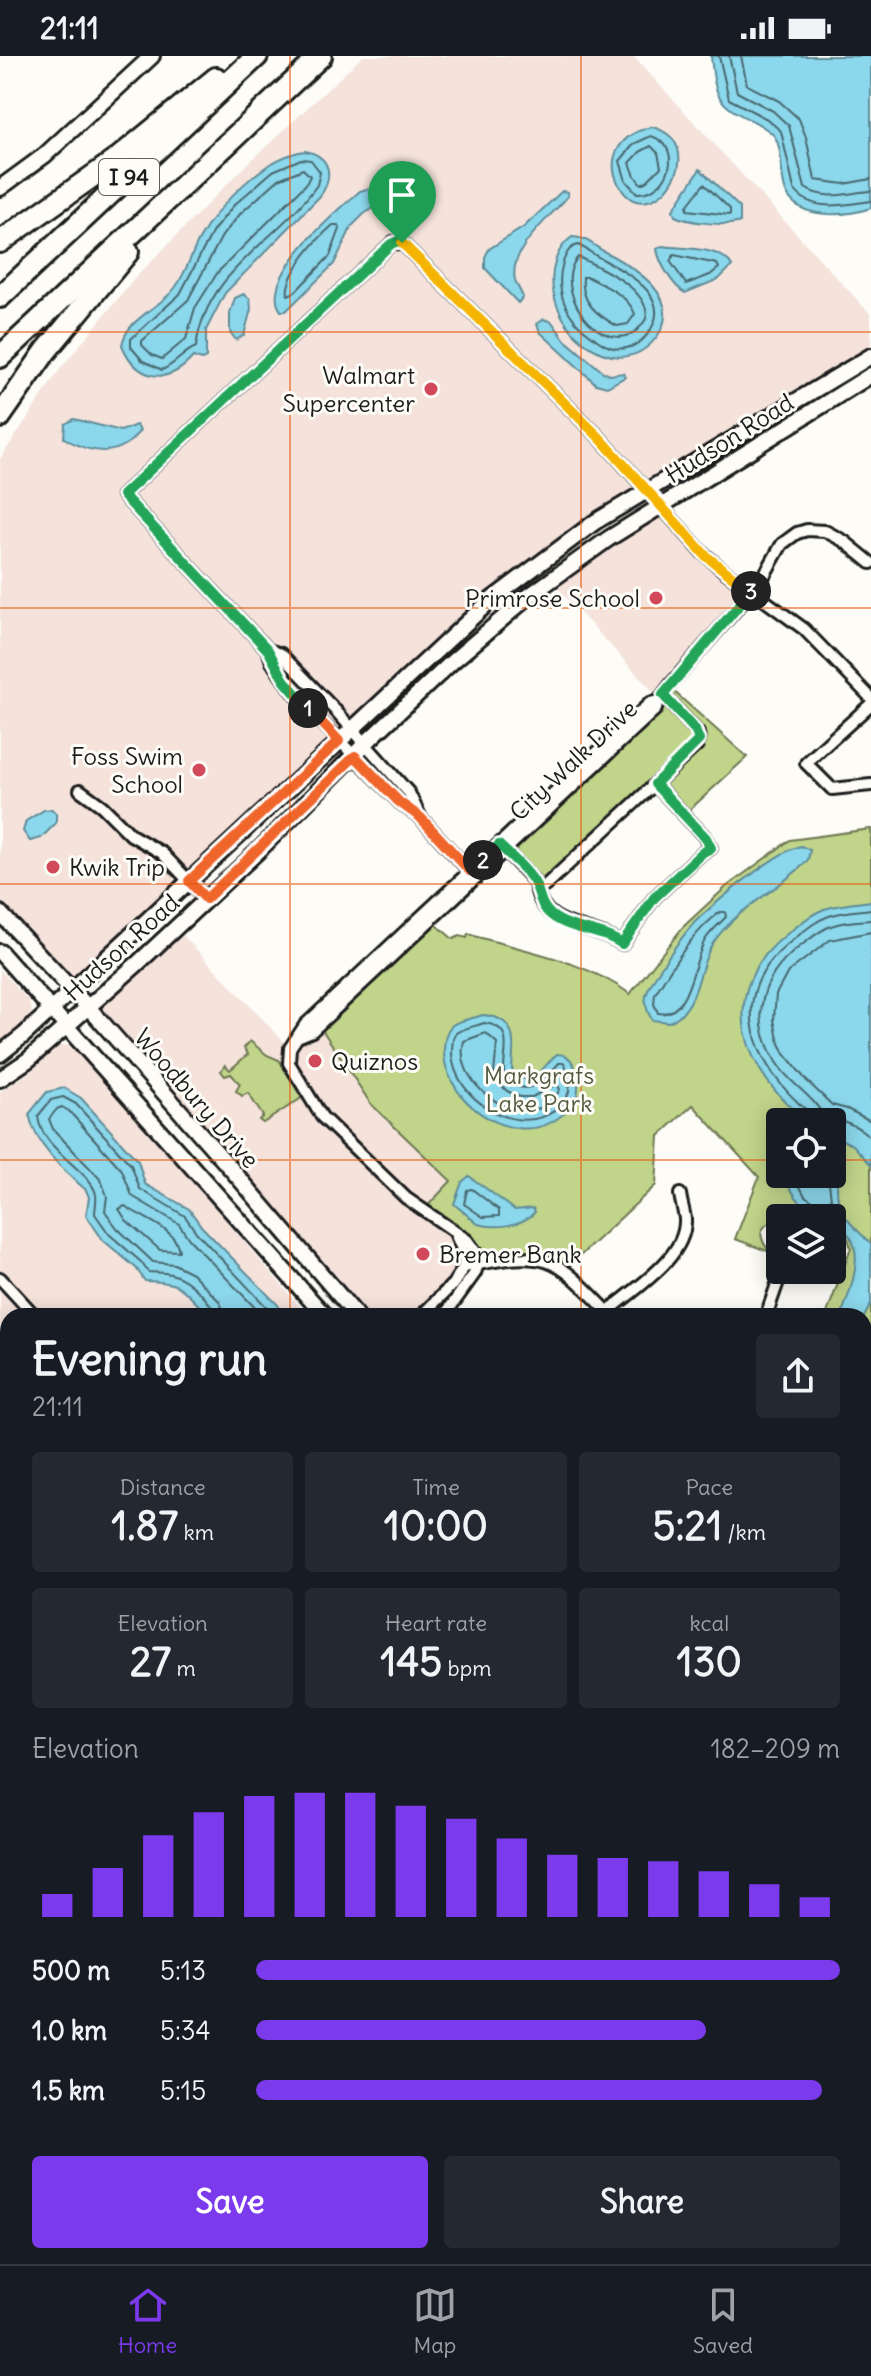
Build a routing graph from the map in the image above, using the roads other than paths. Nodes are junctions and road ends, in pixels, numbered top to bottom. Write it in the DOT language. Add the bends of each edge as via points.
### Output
graph roads {
  1 [pos="152,56"];
  2 [pos="245,56"];
  3 [pos="257,56"];
  4 [pos="321,56"];
  5 [pos="185,184"];
  6 [pos="0,188"];
  7 [pos="0,242"];
  8 [pos="0,297"];
  9 [pos="871,356"];
  10 [pos="0,357"];
  11 [pos="871,375"];
  12 [pos="0,417"];
  13 [pos="647,491"];
  14 [pos="661,506"];
  15 [pos="871,563"];
  16 [pos="751,591"];
  17 [pos="268,650"];
  18 [pos="660,698"];
  19 [pos="871,701"];
  20 [pos="351,729"];
  21 [pos="339,741"];
  22 [pos="365,744"];
  23 [pos="355,756"];
  24 [pos="655,784"];
  25 [pos="871,785"];
  26 [pos="80,790"];
  27 [pos="420,817"];
  28 [pos="502,848"];
  29 [pos="473,875"];
  30 [pos="189,881"];
  31 [pos="536,887"];
  32 [pos="206,899"];
  33 [pos="0,913"];
  34 [pos="0,952"];
  35 [pos="72,990"];
  36 [pos="88,1008"];
  37 [pos="52,1009"];
  38 [pos="67,1026"];
  39 [pos="0,1054"];
  40 [pos="0,1079"];
  41 [pos="680,1194"];
  42 [pos="456,1234"];
  43 [pos="478,1264"];
  44 [pos="464,1267"];
  45 [pos="0,1278"];
  46 [pos="777,1284"];
  47 [pos="28,1308"];
  48 [pos="318,1308"];
  49 [pos="350,1308"];
  50 [pos="429,1308"];
  51 [pos="451,1308"];
  52 [pos="601,1308"];
  53 [pos="615,1308"];
  54 [pos="769,1308"];
  1 -- 6 [label="street" via="45,155"];
  2 -- 7 [label="highway" via="117,159"];
  3 -- 8 [label="highway, I 94"];
  4 -- 5 [label="highway, I 94"];
  5 -- 10 [label="highway, I 94"];
  5 -- 12 [label="highway" via="46,351"];
  9 -- 13 [label="street, Hudson Road"];
  11 -- 14 [label="street, Hudson Road"];
  13 -- 14 [label="street"];
  13 -- 17 [label="street" via="511,349 404,245 393,242 123,495"];
  13 -- 20 [label="street, Hudson Road" via="595,522 491,600"];
  14 -- 16 [label="street" via="706,556"];
  14 -- 22 [label="street, Hudson Road" via="529,596"];
  15 -- 16 [label="street, City Walk Drive" via="831,534 807,530 782,544"];
  16 -- 18 [label="street, City Walk Drive"];
  16 -- 19 [label="street" via="804,629"];
  17 -- 20 [label="street" via="281,654"];
  17 -- 21 [label="street" via="284,680"];
  18 -- 24 [label="street" via="699,740"];
  18 -- 28 [label="street, City Walk Drive" via="656,709"];
  19 -- 25 [label="street" via="806,763 832,789"];
  20 -- 21 [label="street, Hudson Road"];
  20 -- 22 [label="street"];
  21 -- 23 [label="street"];
  21 -- 30 [label="street, Hudson Road"];
  22 -- 23 [label="street, Hudson Road"];
  22 -- 27 [label="street" via="409,793"];
  23 -- 27 [label="street"];
  23 -- 32 [label="street, Hudson Road"];
  24 -- 31 [label="street" via="548,884"];
  24 -- 31 [label="street" via="711,848 654,898 622,944 554,917 542,905"];
  26 -- 30 [label="street" via="129,834 162,853"];
  27 -- 29 [label="street"];
  28 -- 29 [label="street, City Walk Drive"];
  28 -- 31 [label="street"];
  29 -- 42 [label="street, City Walk Drive" via="312,1031 300,1036 290,1048 289,1064 323,1119 403,1196"];
  30 -- 32 [label="street"];
  30 -- 35 [label="street, Hudson Road"];
  32 -- 36 [label="street, Hudson Road"];
  33 -- 35 [label="street, Woodbury Drive"];
  34 -- 37 [label="street, Woodbury Drive"];
  35 -- 36 [label="street, Woodbury Drive"];
  35 -- 37 [label="street, Hudson Road"];
  36 -- 38 [label="street, Hudson Road"];
  36 -- 49 [label="street, Woodbury Drive"];
  37 -- 38 [label="street, Woodbury Drive"];
  37 -- 39 [label="street, Hudson Road"];
  38 -- 40 [label="street, Hudson Road"];
  38 -- 48 [label="street, Woodbury Drive"];
  41 -- 53 [label="street" via="685,1222 676,1248 660,1270"];
  42 -- 43 [label="street, City Walk Drive" via="469,1242"];
  42 -- 44 [label="street"];
  43 -- 44 [label="street"];
  43 -- 51 [label="street"];
  43 -- 52 [label="street" via="530,1257 552,1262 566,1269"];
  44 -- 50 [label="street"];
  45 -- 47 [label="street"];
  46 -- 54 [label="street"];
}
